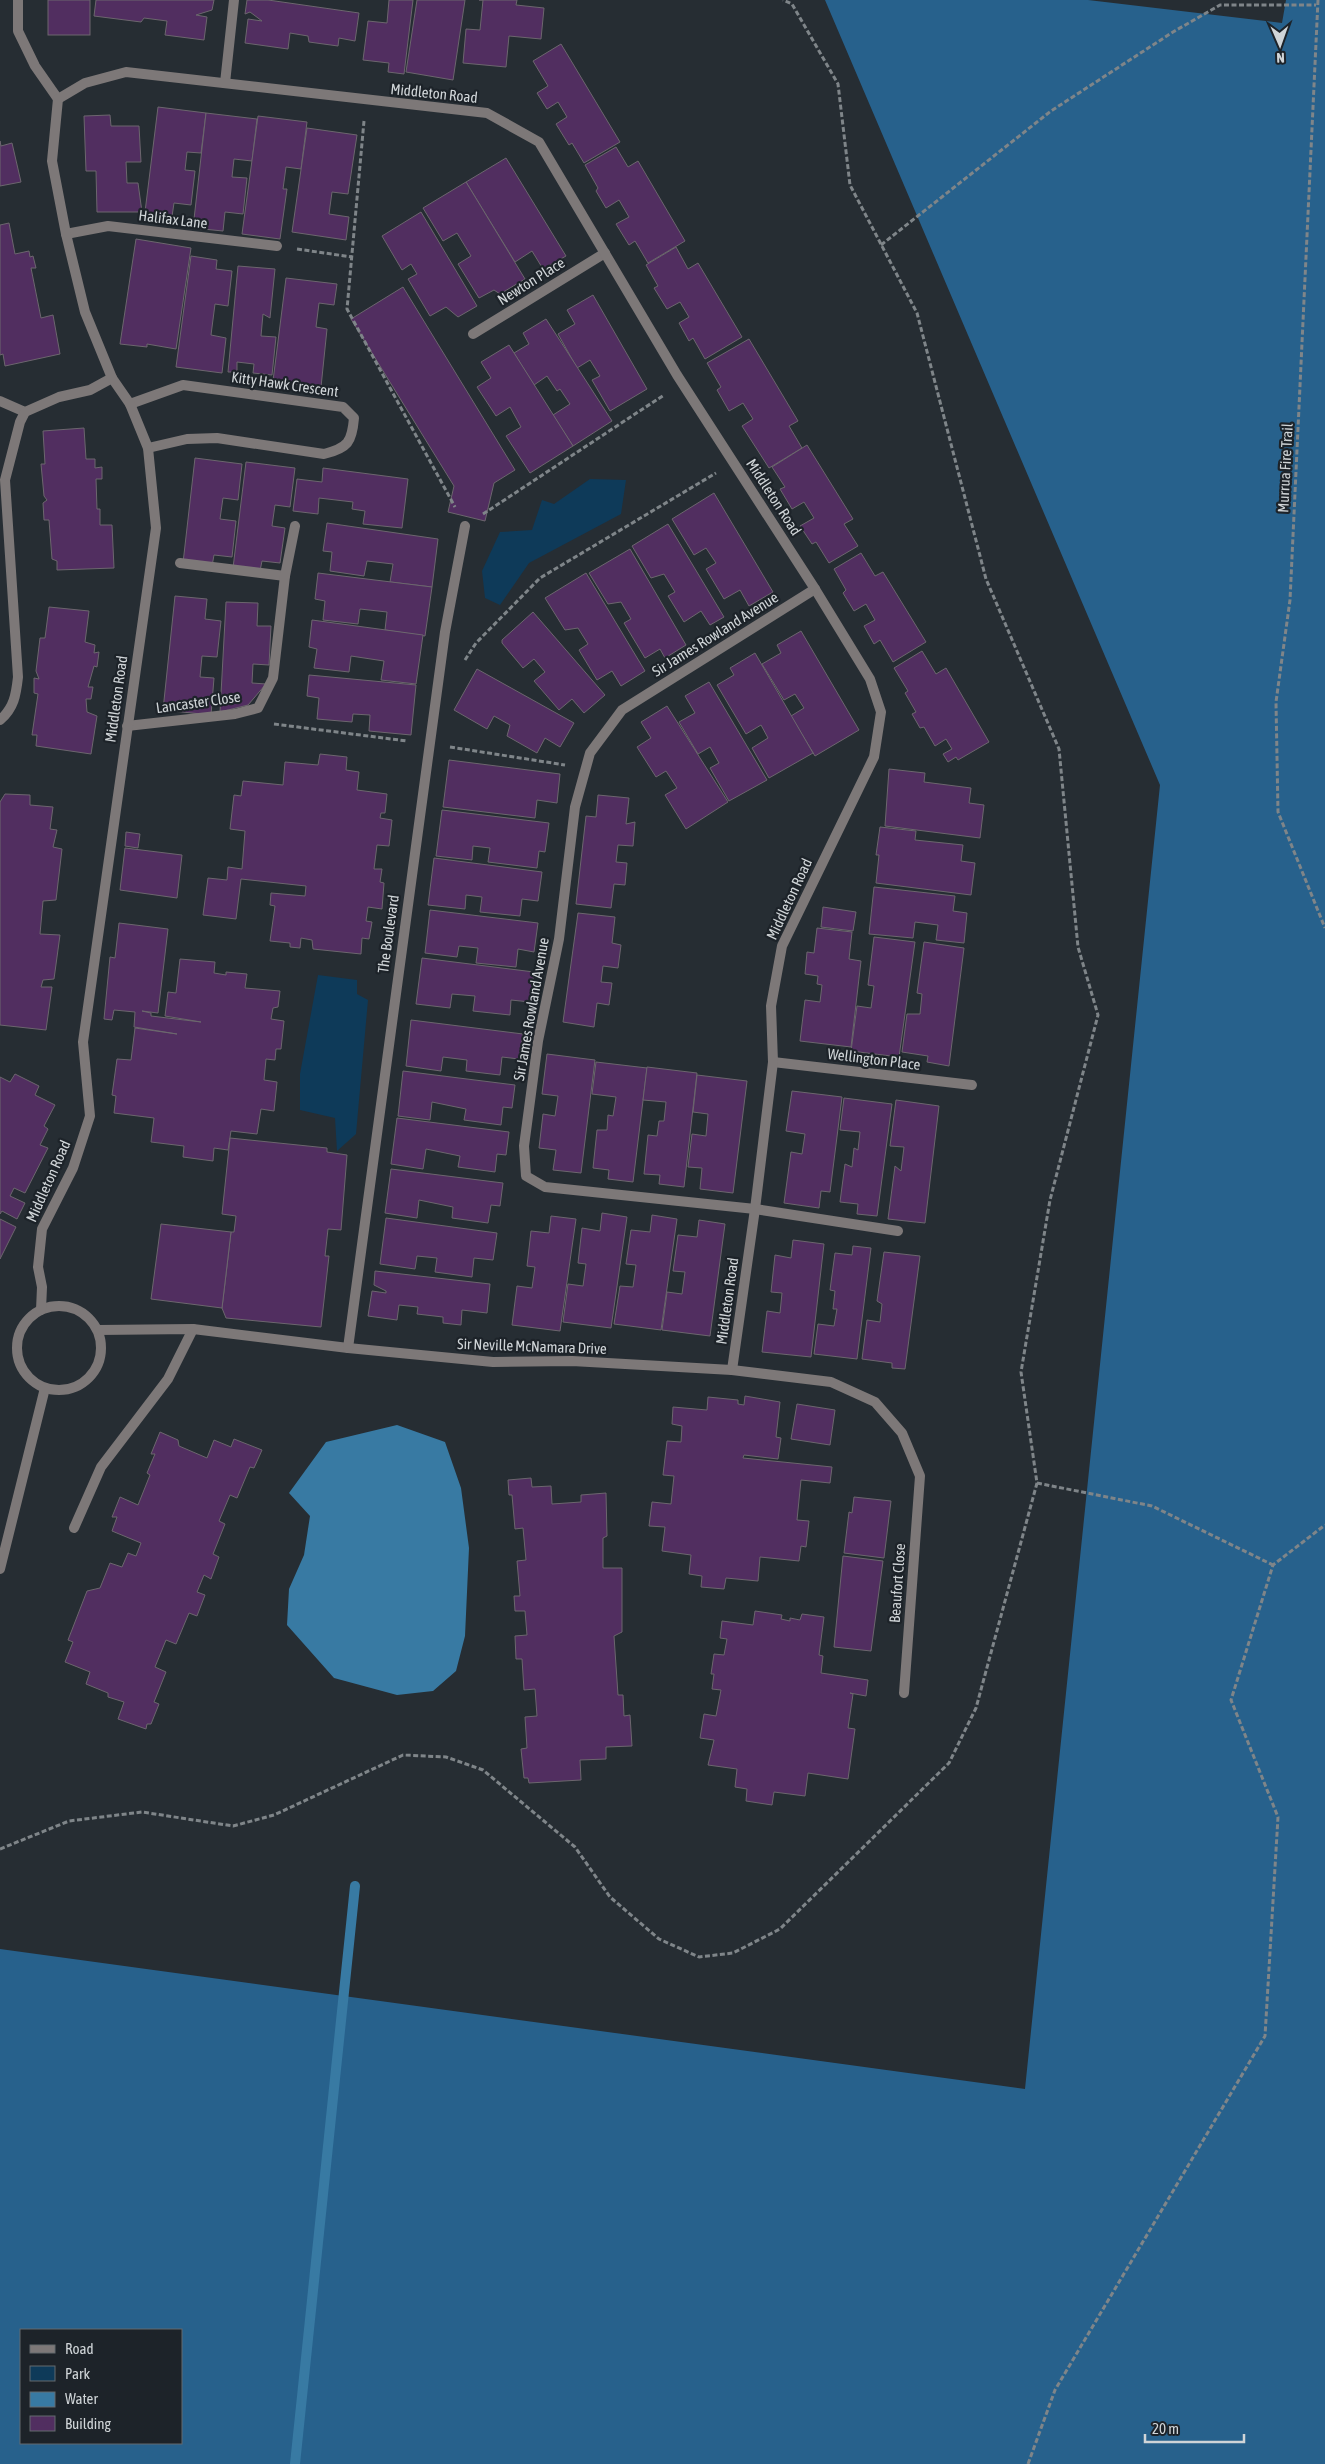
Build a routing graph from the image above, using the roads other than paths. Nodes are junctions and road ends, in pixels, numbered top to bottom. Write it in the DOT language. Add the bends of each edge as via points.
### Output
graph roads {
  1 [pos="18,0"];
  2 [pos="234,0"];
  3 [pos="225,83"];
  4 [pos="58,99"];
  5 [pos="66,234"];
  6 [pos="277,246"];
  7 [pos="605,253"];
  8 [pos="473,334"];
  9 [pos="112,378"];
  10 [pos="0,401"];
  11 [pos="130,404"];
  12 [pos="25,412"];
  13 [pos="148,448"];
  14 [pos="295,526"];
  15 [pos="465,526"];
  16 [pos="180,563"];
  17 [pos="285,576"];
  18 [pos="815,589"];
  19 [pos="0,720"];
  20 [pos="127,726"];
  21 [pos="773,1062"];
  22 [pos="972,1085"];
  23 [pos="755,1209"];
  24 [pos="898,1231"];
  25 [pos="41,1310"];
  26 [pos="193,1329"];
  27 [pos="98,1330"];
  28 [pos="348,1348"];
  29 [pos="732,1370"];
  30 [pos="45,1388"];
  31 [pos="920,1476"];
  32 [pos="74,1528"];
  33 [pos="0,1569"];
  34 [pos="904,1692"];
  1 -- 4 [label="street" via="18,31 35,66"];
  2 -- 3 [label="street"];
  3 -- 4 [label="street, Middleton Road" via="126,72 85,83"];
  3 -- 7 [label="street, Middleton Road" via="487,113 539,142"];
  4 -- 5 [label="street, Middleton Road" via="52,161"];
  5 -- 6 [label="street, Halifax Lane" via="108,226"];
  5 -- 9 [label="street, Middleton Road" via="85,312"];
  7 -- 8 [label="street, Newton Place"];
  7 -- 18 [label="street, Middleton Road" via="682,383"];
  9 -- 11 [label="street, Middleton Road"];
  9 -- 12 [label="street" via="90,390 59,397"];
  10 -- 12 [label="street"];
  11 -- 13 [label="street, Middleton Road"];
  11 -- 13 [label="street, Kitty Hawk Crescent" via="183,385 343,407 354,418 352,437 341,450 324,454 217,438 187,438"];
  12 -- 19 [label="street" via="5,480 18,677 16,698 8,714"];
  13 -- 20 [label="street, Middleton Road" via="156,528"];
  14 -- 17 [label="street, Lancaster Close"];
  15 -- 28 [label="street, The Boulevard" via="437,689"];
  16 -- 17 [label="street"];
  17 -- 20 [label="street, Lancaster Close" via="273,678 258,708 235,714"];
  18 -- 21 [label="street, Middleton Road" via="870,679 881,712 874,757 782,946 771,1006"];
  18 -- 23 [label="street, Sir James Rowland Avenue" via="622,710 590,753 575,807 558,939 538,1041 524,1146 526,1176 545,1187"];
  20 -- 25 [label="street, Middleton Road" via="84,1042 90,1116 73,1168 42,1229 38,1268 42,1287"];
  21 -- 22 [label="street, Wellington Place"];
  21 -- 23 [label="street, Middleton Road"];
  23 -- 24 [label="street, Sir James Rowland Avenue"];
  23 -- 29 [label="street, Middleton Road"];
  25 -- 27 [label="street" via="57,1306 73,1308 88,1316"];
  25 -- 30 [label="street" via="27,1320 19,1334 16,1351 21,1367 31,1380"];
  26 -- 27 [label="street, Sir Neville McNamara Drive"];
  26 -- 28 [label="street, Sir Neville McNamara Drive"];
  26 -- 32 [label="street" via="168,1379 101,1467"];
  27 -- 30 [label="street" via="102,1346 100,1362 91,1377 78,1387 62,1391"];
  28 -- 29 [label="street, Sir Neville McNamara Drive" via="493,1362 572,1361"];
  29 -- 31 [label="street, Sir Neville McNamara Drive" via="831,1382 875,1402 902,1433"];
  30 -- 33 [label="street"];
  31 -- 34 [label="street, Beaufort Close"];
}
